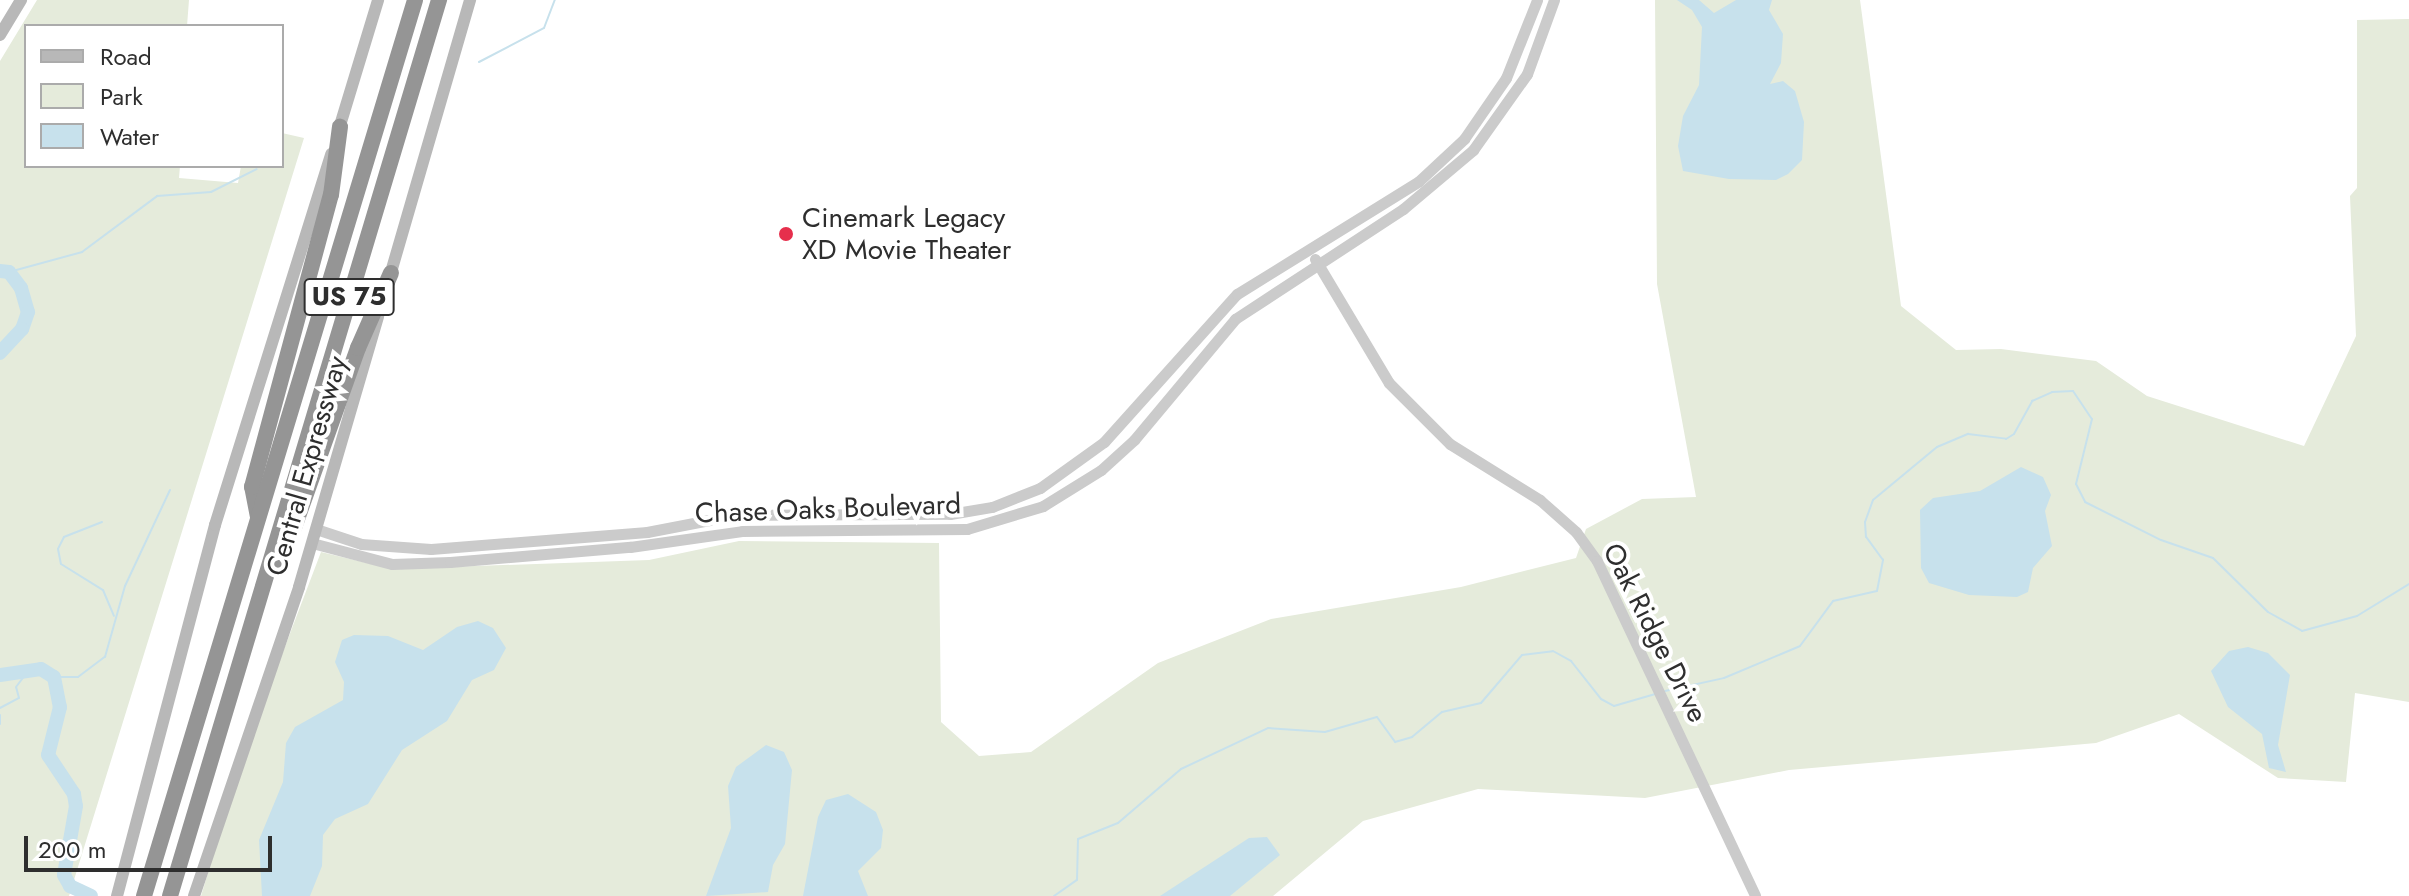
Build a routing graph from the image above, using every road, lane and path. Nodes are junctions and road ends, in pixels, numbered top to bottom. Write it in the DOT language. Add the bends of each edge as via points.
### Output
graph roads {
  1 [pos="21,0"];
  2 [pos="378,0"];
  3 [pos="415,0"];
  4 [pos="439,0"];
  5 [pos="470,0"];
  6 [pos="1537,0"];
  7 [pos="1554,0"];
  8 [pos="2,26"];
  9 [pos="340,127"];
  10 [pos="1464,139"];
  11 [pos="1473,150"];
  12 [pos="1309,252"];
  13 [pos="1318,264"];
  14 [pos="391,273"];
  15 [pos="1051,482"];
  16 [pos="1058,497"];
  17 [pos="992,507"];
  18 [pos="819,515"];
  19 [pos="258,519"];
  20 [pos="996,522"];
  21 [pos="316,529"];
  22 [pos="820,531"];
  23 [pos="648,538"];
  24 [pos="312,543"];
  25 [pos="471,545"];
  26 [pos="472,560"];
  27 [pos="259,593"];
  28 [pos="117,896"];
  29 [pos="144,896"];
  30 [pos="170,896"];
  31 [pos="194,896"];
  32 [pos="1755,896"];
  1 -- 8 [label="main road"];
  2 -- 9 [label="main road"];
  3 -- 19 [label="highway, Central Expressway / US 75"];
  4 -- 27 [label="highway, Central Expressway / US 75"];
  5 -- 14 [label="main road, Central Expressway"];
  6 -- 10 [label="street, Chase Oaks Boulevard" via="1506,78"];
  7 -- 11 [label="street, Chase Oaks Boulevard" via="1527,74"];
  9 -- 19 [label="highway" via="331,195 252,487"];
  9 -- 28 [label="main road" via="220,509"];
  10 -- 11 [label="street"];
  10 -- 12 [label="street, Chase Oaks Boulevard" via="1419,181"];
  11 -- 13 [label="street, Chase Oaks Boulevard" via="1403,209"];
  12 -- 13 [label="street, Oak Ridge Drive"];
  12 -- 15 [label="street, Chase Oaks Boulevard" via="1237,294 1104,442"];
  13 -- 16 [label="street, Chase Oaks Boulevard" via="1235,319 1134,440"];
  13 -- 32 [label="street, Oak Ridge Drive" via="1389,383 1475,463 1540,500 1576,532 1597,561"];
  14 -- 21 [label="main road, Central Expressway"];
  14 -- 27 [label="highway" via="358,348 291,536"];
  15 -- 16 [label="street"];
  15 -- 17 [label="street, Chase Oaks Boulevard"];
  16 -- 20 [label="street, Chase Oaks Boulevard"];
  17 -- 18 [label="street, Chase Oaks Boulevard" via="950,514"];
  17 -- 20 [label="street"];
  18 -- 22 [label="street"];
  18 -- 23 [label="street, Chase Oaks Boulevard" via="735,515"];
  19 -- 29 [label="highway, Central Expressway / US 75"];
  20 -- 22 [label="street, Chase Oaks Boulevard" via="943,531"];
  21 -- 24 [label="main road, Central Expressway"];
  21 -- 25 [label="street, Chase Oaks Boulevard" via="404,550"];
  22 -- 23 [label="street, Chase Oaks Boulevard"];
  23 -- 25 [label="street, Chase Oaks Boulevard"];
  23 -- 26 [label="street, Chase Oaks Boulevard"];
  24 -- 26 [label="street, Chase Oaks Boulevard" via="392,564"];
  24 -- 31 [label="main road, Central Expressway"];
  25 -- 26 [label="street"];
  27 -- 30 [label="highway, Central Expressway / US 75"];
}
